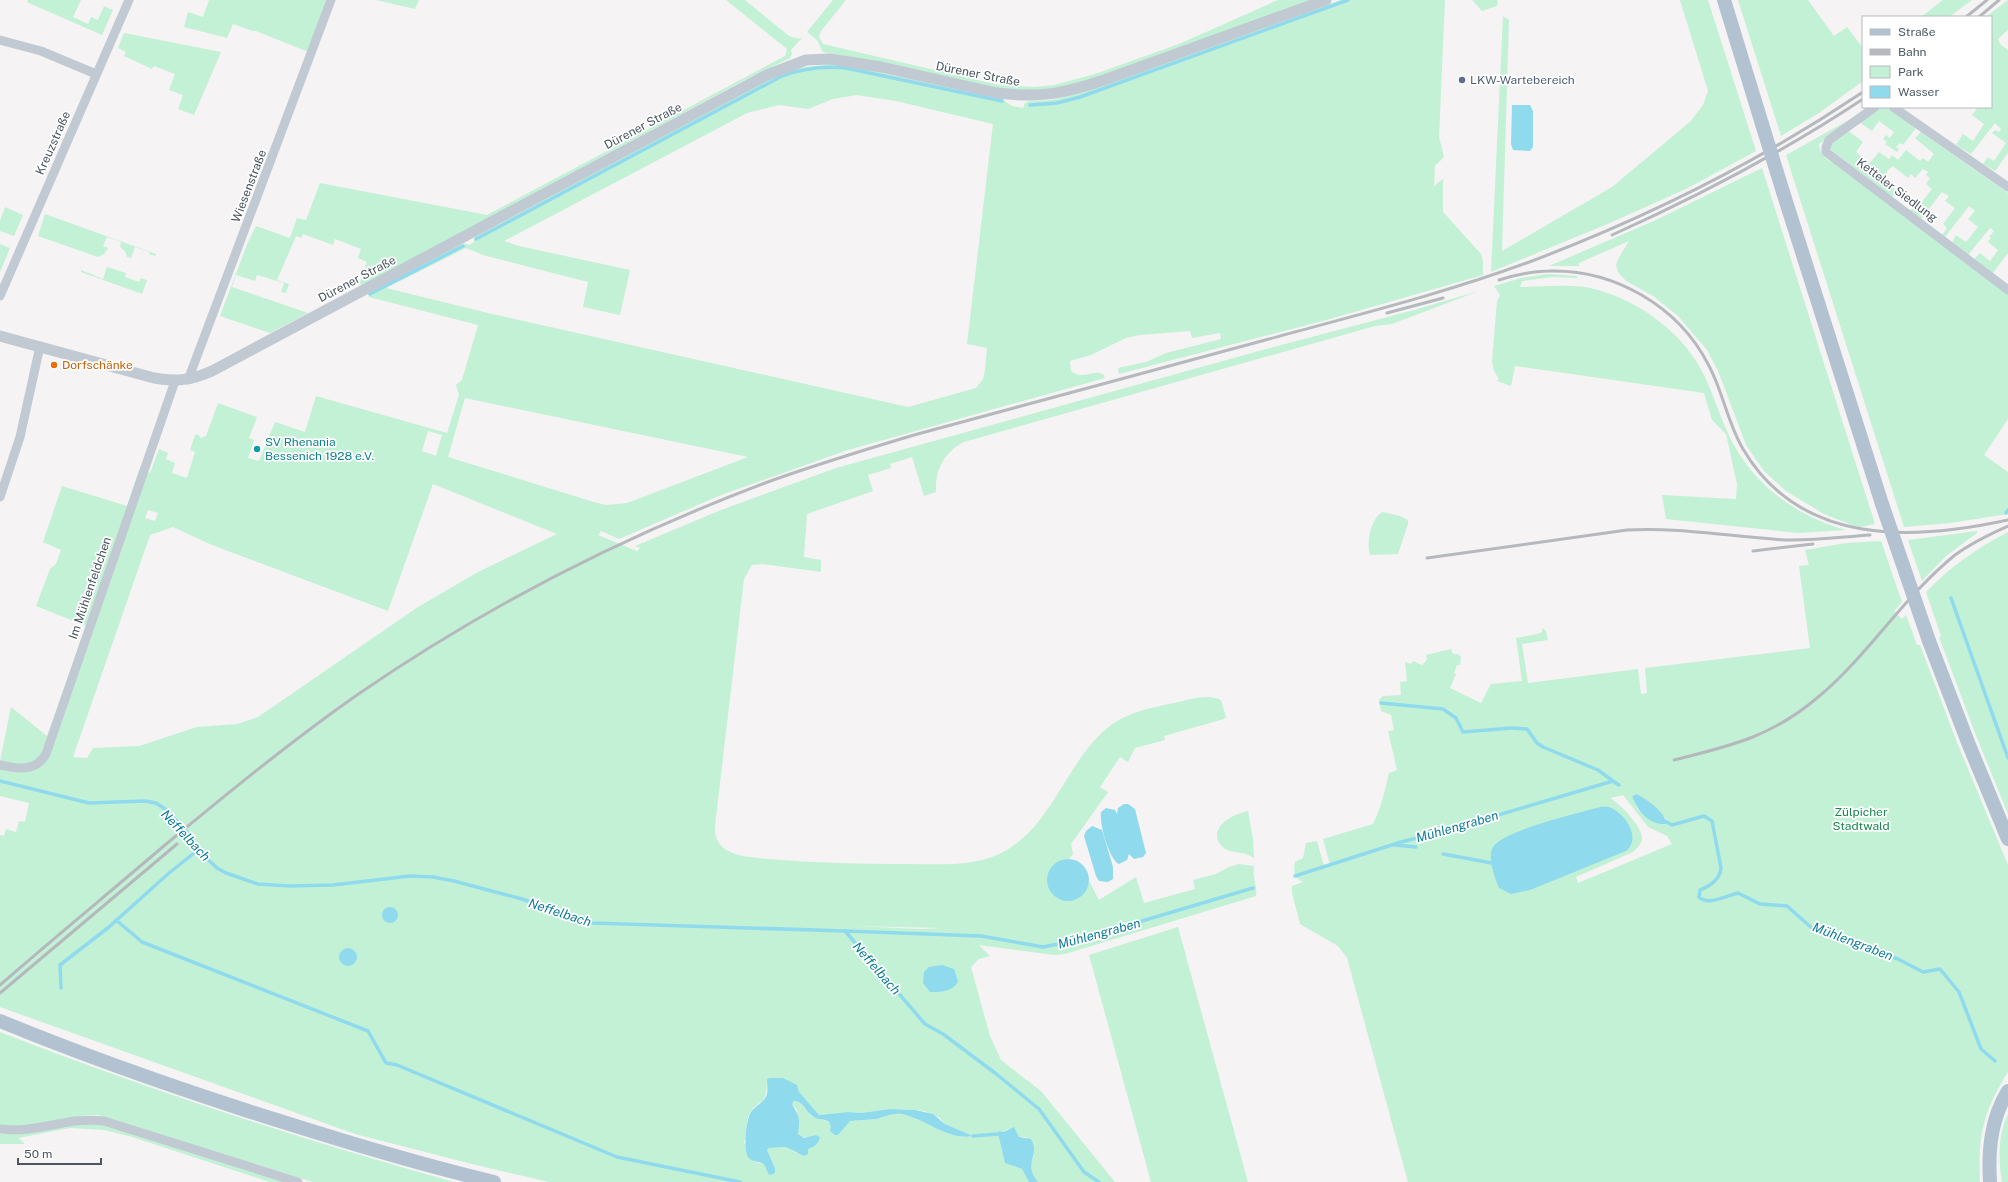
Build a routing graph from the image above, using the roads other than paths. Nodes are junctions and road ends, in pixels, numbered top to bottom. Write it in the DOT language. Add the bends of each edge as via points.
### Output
graph roads {
  1 [pos="129,0"];
  2 [pos="331,0"];
  3 [pos="1326,0"];
  4 [pos="1724,0"];
  5 [pos="0,40"];
  6 [pos="96,74"];
  7 [pos="1874,108"];
  8 [pos="1894,108"];
  9 [pos="2008,187"];
  10 [pos="2008,290"];
  11 [pos="0,296"];
  12 [pos="0,336"];
  13 [pos="40,346"];
  14 [pos="188,380"];
  15 [pos="175,381"];
  16 [pos="0,497"];
  17 [pos="0,765"];
  18 [pos="2008,839"];
  19 [pos="3,1022"];
  20 [pos="2008,1091"];
  21 [pos="0,1129"];
  22 [pos="1989,1164"];
  23 [pos="298,1182"];
  24 [pos="494,1182"];
  25 [pos="1990,1182"];
  26 [pos="1993,1182"];
  1 -- 6 [label="street, Kreuzstraße"];
  2 -- 14 [label="street, Wiesenstraße"];
  3 -- 14 [label="street, Dürener Straße" via="1104,80 1053,95 1021,96 997,93 843,60 796,63 767,75 212,371"];
  4 -- 18 [label="main road, bridge" via="1882,504 1929,641"];
  5 -- 6 [label="street" via="41,51"];
  6 -- 11 [label="street, Kreuzstraße"];
  7 -- 10 [label="street, Ketteler Siedlung" via="1828,140 1826,152"];
  8 -- 9 [label="street"];
  12 -- 13 [label="street, Dürener Straße"];
  13 -- 15 [label="street, Dürener Straße" via="154,378"];
  13 -- 16 [label="street" via="20,437"];
  14 -- 15 [label="street, Dürener Straße"];
  15 -- 17 [label="street, Im Mühlenfeldchen" via="46,754 42,761 32,767 19,769"];
  19 -- 24 [label="main road" via="162,1082 262,1115 355,1144"];
  20 -- 22 [label="main road" via="1993,1126"];
  21 -- 23 [label="street" via="31,1130 76,1119 104,1121"];
  22 -- 25 [label="main road"];
  22 -- 26 [label="main road"];
}
